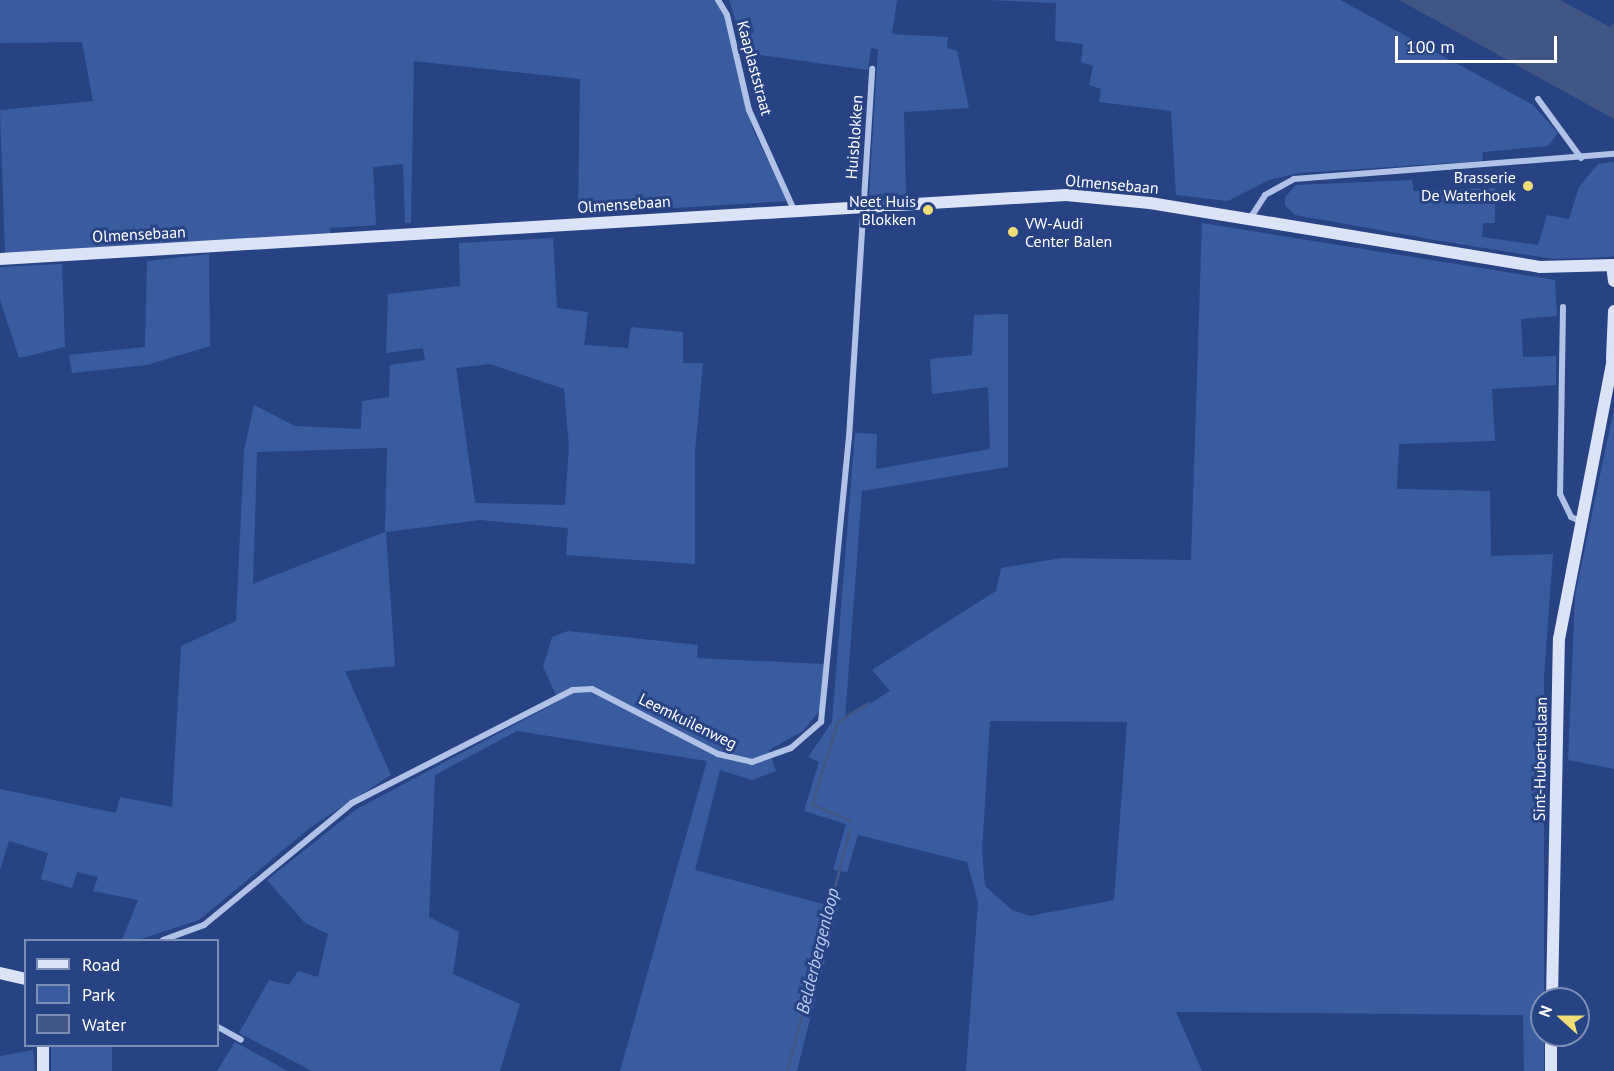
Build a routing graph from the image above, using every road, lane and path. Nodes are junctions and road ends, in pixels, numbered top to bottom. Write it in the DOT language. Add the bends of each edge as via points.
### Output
graph roads {
  1 [pos="718,0"];
  2 [pos="872,69"];
  3 [pos="1538,99"];
  4 [pos="1614,154"];
  5 [pos="1581,158"];
  6 [pos="862,206"];
  7 [pos="794,210"];
  8 [pos="1250,219"];
  9 [pos="0,259"];
  10 [pos="1613,265"];
  11 [pos="1614,281"];
  12 [pos="1563,307"];
  13 [pos="1614,311"];
  14 [pos="1613,356"];
  15 [pos="1578,520"];
  16 [pos="166,939"];
  17 [pos="0,973"];
  18 [pos="24,979"];
  19 [pos="1552,987"];
  20 [pos="219,1028"];
  21 [pos="241,1040"];
  22 [pos="43,1047"];
  23 [pos="1551,1047"];
  24 [pos="43,1071"];
  25 [pos="1551,1071"];
  1 -- 7 [label="street, Kaaplaststraat" via="728,15 749,110"];
  2 -- 6 [label="street, Huisblokken"];
  3 -- 5 [label="street"];
  4 -- 5 [label="street"];
  5 -- 8 [label="street" via="1294,179 1264,195"];
  6 -- 7 [label="street, Olmensebaan"];
  6 -- 8 [label="street, Olmensebaan" via="1066,195"];
  6 -- 16 [label="street, Leemkuilenweg" via="825,700 821,722 812,732 768,759 731,759 592,689 573,690 352,803 204,925"];
  7 -- 9 [label="street, Olmensebaan"];
  8 -- 10 [label="street, Olmensebaan" via="1540,267"];
  10 -- 11 [label="street"];
  12 -- 15 [label="street" via="1560,494 1570,517"];
  13 -- 14 [label="street, Sint-Hubertuslaan"];
  14 -- 15 [label="street, Sint-Hubertuslaan"];
  15 -- 19 [label="street, Sint-Hubertuslaan" via="1559,639"];
  17 -- 18 [label="street"];
  20 -- 21 [label="street"];
  22 -- 24 [label="street"];
  23 -- 25 [label="street"];
}
